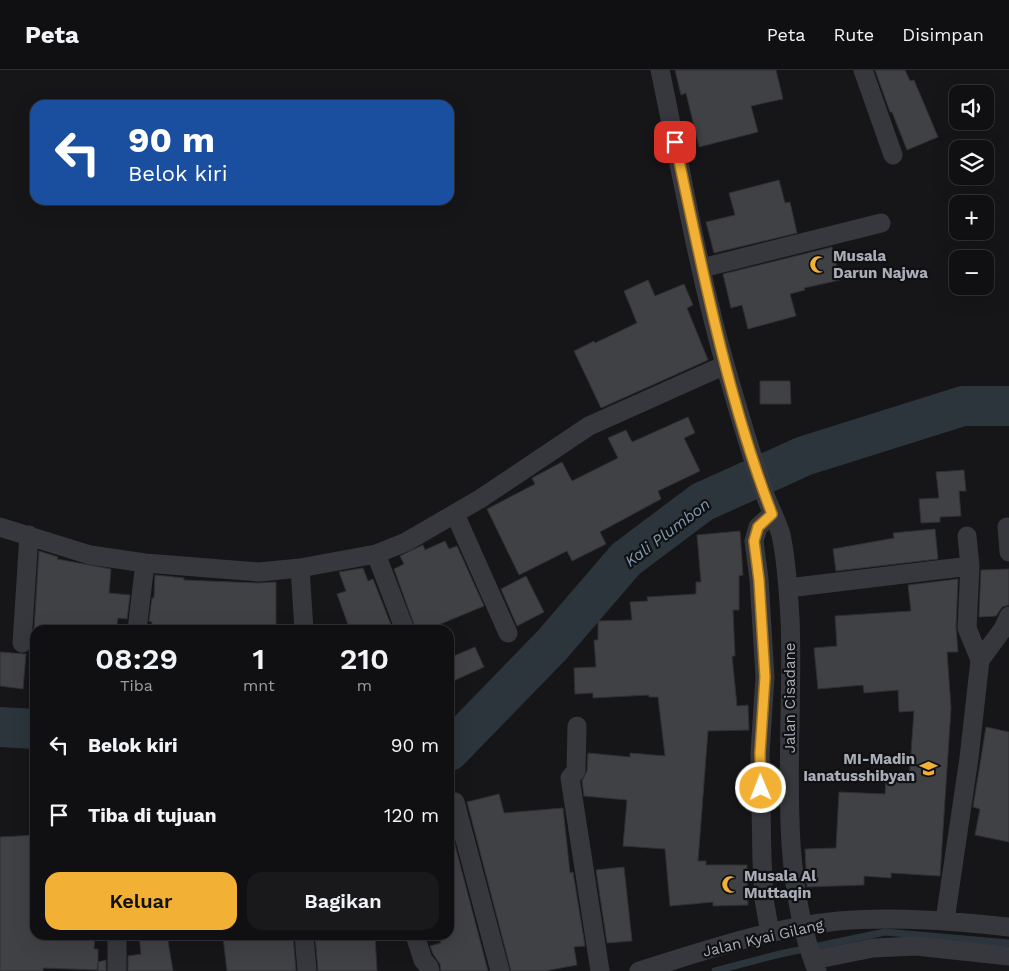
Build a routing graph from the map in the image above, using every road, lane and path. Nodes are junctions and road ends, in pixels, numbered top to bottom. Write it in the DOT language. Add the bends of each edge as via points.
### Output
graph roads {
  1 [pos="660,70"];
  2 [pos="863,70"];
  3 [pos="893,155"];
  4 [pos="881,223"];
  5 [pos="702,268"];
  6 [pos="725,366"];
  7 [pos="455,514"];
  8 [pos="772,514"];
  9 [pos="0,527"];
  10 [pos="1007,527"];
  11 [pos="29,535"];
  12 [pos="967,536"];
  13 [pos="1009,552"];
  14 [pos="376,554"];
  15 [pos="145,564"];
  16 [pos="970,566"];
  17 [pos="300,568"];
  18 [pos="788,588"];
  19 [pos="1009,616"];
  20 [pos="138,625"];
  21 [pos="304,625"];
  22 [pos="403,625"];
  23 [pos="508,633"];
  24 [pos="22,643"];
  25 [pos="980,660"];
  26 [pos="576,726"];
  27 [pos="455,802"];
  28 [pos="945,920"];
  29 [pos="1009,927"];
  30 [pos="770,933"];
  31 [pos="897,933"];
  32 [pos="117,940"];
  33 [pos="304,940"];
  34 [pos="416,940"];
  35 [pos="811,951"];
  36 [pos="1009,956"];
  37 [pos="117,971"];
  38 [pos="307,971"];
  39 [pos="430,971"];
  40 [pos="500,971"];
  41 [pos="600,971"];
  42 [pos="638,971"];
  1 -- 5 [label="street, Jalan Cisadane"];
  2 -- 3 [label="street"];
  4 -- 5 [label="street"];
  5 -- 6 [label="street, Jalan Cisadane"];
  6 -- 7 [label="street" via="589,426"];
  6 -- 8 [label="street, Jalan Cisadane"];
  7 -- 14 [label="street" via="406,542"];
  7 -- 23 [label="street"];
  8 -- 18 [label="street, Jalan Cisadane" via="780,534"];
  8 -- 30 [label="street" via="758,527 754,541 765,677 760,753 762,860"];
  9 -- 11 [label="street"];
  10 -- 13 [label="street"];
  11 -- 15 [label="street" via="90,555"];
  11 -- 24 [label="street"];
  12 -- 16 [label="street"];
  14 -- 17 [label="street"];
  14 -- 22 [label="street"];
  15 -- 17 [label="street" via="258,572"];
  15 -- 20 [label="street"];
  16 -- 18 [label="street"];
  16 -- 25 [label="street" via="967,628"];
  17 -- 21 [label="street"];
  18 -- 35 [label="street, Jalan Cisadane" via="792,668 789,816 795,876"];
  19 -- 25 [label="street" via="1004,629"];
  25 -- 28 [label="street"];
  26 -- 41 [label="street" via="576,771 570,778"];
  27 -- 40 [label="street"];
  28 -- 29 [label="street, Jalan Kyai Gilang"];
  28 -- 31 [label="street, Jalan Kyai Gilang"];
  30 -- 35 [label="street, Jalan Kyai Gilang"];
  30 -- 42 [label="street, Jalan Kyai Gilang"];
  31 -- 35 [label="street" via="873,948"];
  31 -- 35 [label="street, Jalan Kyai Gilang" via="838,922"];
  31 -- 36 [label="street" via="916,946"];
  32 -- 37 [label="street"];
  33 -- 38 [label="street"];
  34 -- 39 [label="street"];
}
